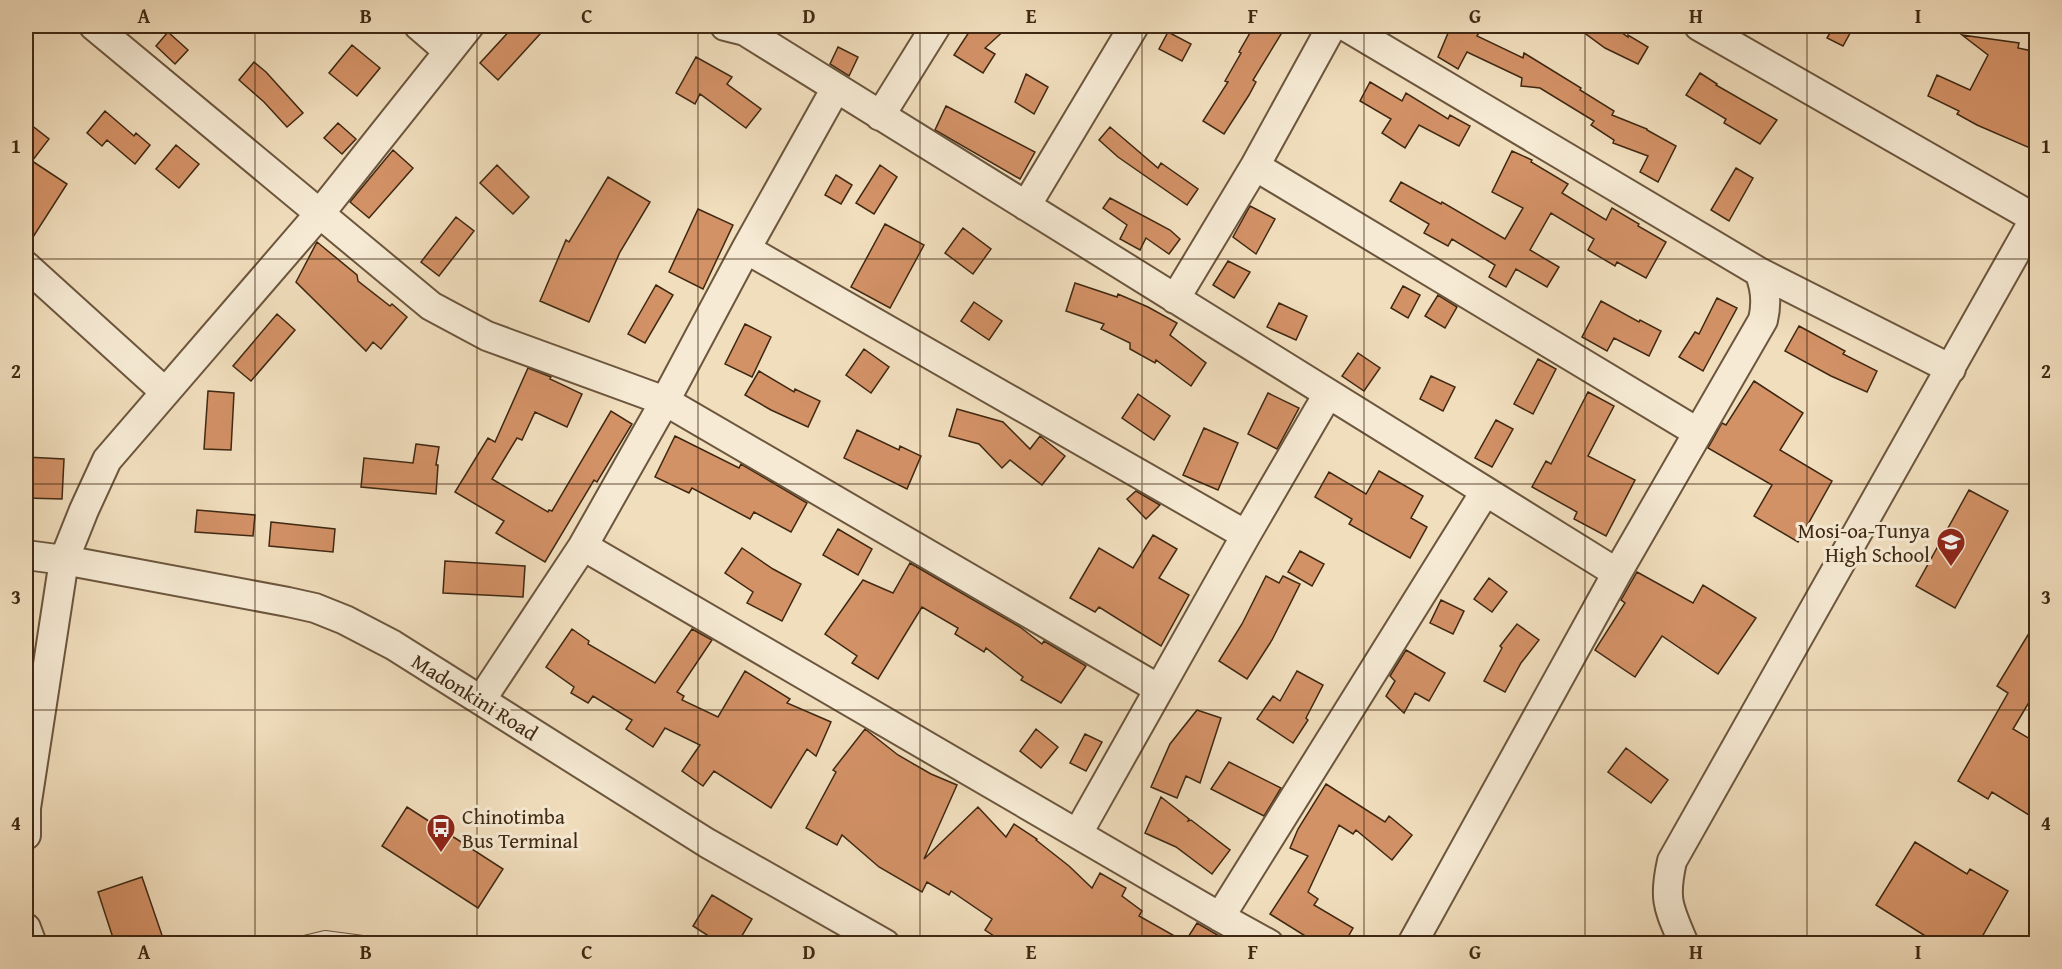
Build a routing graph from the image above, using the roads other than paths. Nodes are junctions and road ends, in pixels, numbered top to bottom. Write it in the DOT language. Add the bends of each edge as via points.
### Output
graph roads {
  1 [pos="94,26"];
  2 [pos="418,26"];
  3 [pos="469,26"];
  4 [pos="936,26"];
  5 [pos="1134,26"];
  6 [pos="1332,26"];
  7 [pos="1345,26"];
  8 [pos="1699,26"];
  9 [pos="739,27"];
  10 [pos="448,51"];
  11 [pos="836,88"];
  12 [pos="880,116"];
  13 [pos="1255,166"];
  14 [pos="1026,207"];
  15 [pos="321,212"];
  16 [pos="2036,218"];
  17 [pos="746,249"];
  18 [pos="26,266"];
  19 [pos="1759,272"];
  20 [pos="1175,299"];
  21 [pos="1951,369"];
  22 [pos="165,392"];
  23 [pos="1328,394"];
  24 [pos="665,401"];
  25 [pos="1697,432"];
  26 [pos="1485,492"];
  27 [pos="1246,535"];
  28 [pos="583,546"];
  29 [pos="26,555"];
  30 [pos="64,560"];
  31 [pos="1617,573"];
  32 [pos="1159,689"];
  33 [pos="481,700"];
  34 [pos="1077,833"];
  35 [pos="26,835"];
  36 [pos="1220,917"];
  37 [pos="26,928"];
  38 [pos="32,944"];
  39 [pos="300,944"];
  40 [pos="370,944"];
  41 [pos="885,944"];
  42 [pos="1269,944"];
  43 [pos="1412,944"];
  44 [pos="1684,944"];
  1 -- 15 [label="street"];
  2 -- 10 [label="street"];
  3 -- 10 [label="street"];
  4 -- 12 [label="street"];
  5 -- 14 [label="street"];
  6 -- 13 [label="street"];
  7 -- 19 [label="street"];
  8 -- 16 [label="street"];
  9 -- 11 [label="street"];
  10 -- 15 [label="street"];
  11 -- 12 [label="street"];
  11 -- 17 [label="street"];
  12 -- 14 [label="street"];
  13 -- 20 [label="street"];
  13 -- 25 [label="street"];
  14 -- 20 [label="street"];
  15 -- 22 [label="street"];
  15 -- 24 [label="street" via="430,306 488,336"];
  16 -- 21 [label="street"];
  17 -- 24 [label="street"];
  17 -- 27 [label="street"];
  18 -- 22 [label="street"];
  19 -- 21 [label="street"];
  19 -- 25 [label="street" via="1765,295 1763,320"];
  20 -- 23 [label="street"];
  21 -- 44 [label="street" via="1672,861 1666,886 1668,906"];
  22 -- 30 [label="street" via="107,460"];
  23 -- 26 [label="street"];
  23 -- 27 [label="street"];
  24 -- 28 [label="street"];
  24 -- 32 [label="street"];
  25 -- 31 [label="street"];
  26 -- 31 [label="street"];
  26 -- 36 [label="street"];
  27 -- 32 [label="street"];
  28 -- 33 [label="street"];
  28 -- 34 [label="street"];
  29 -- 30 [label="street, Madonkini Road"];
  30 -- 33 [label="street, Madonkini Road" via="315,608 393,645"];
  30 -- 35 [label="street" via="26,808"];
  31 -- 43 [label="street"];
  32 -- 34 [label="street"];
  33 -- 41 [label="street, Madonkini Road" via="707,843"];
  34 -- 36 [label="street"];
  36 -- 42 [label="street"];
  37 -- 38 [label="street"];
  39 -- 40 [label="lane" via="325,938"];
}
